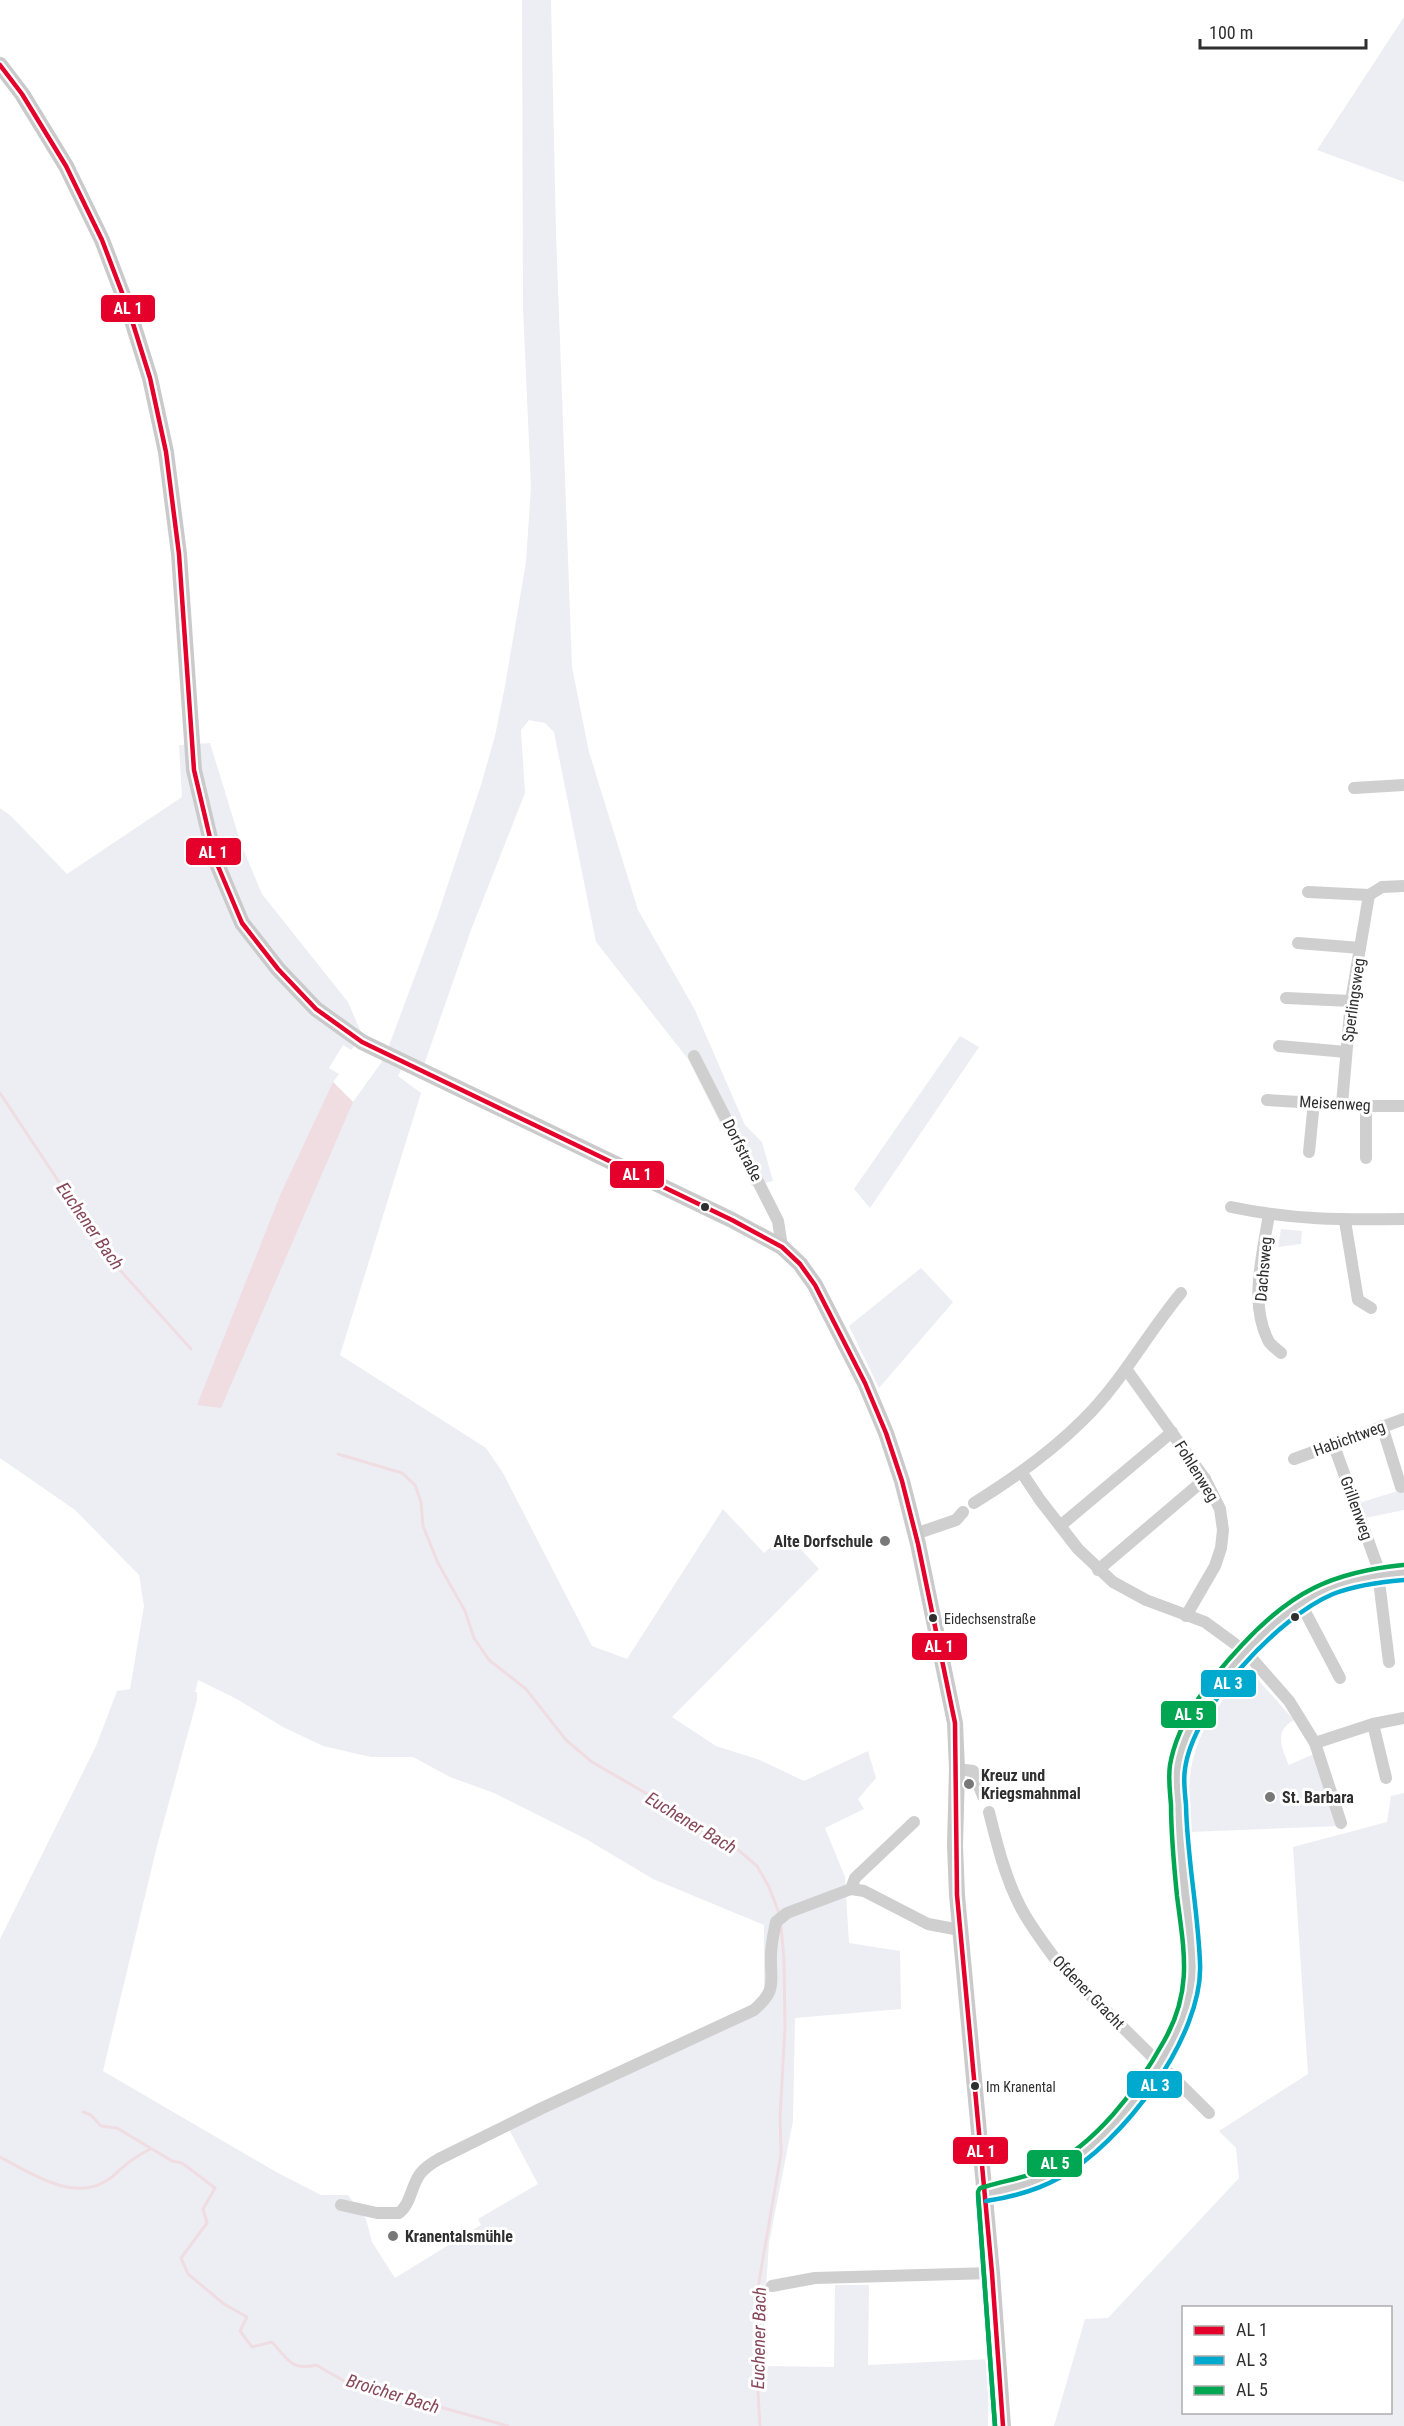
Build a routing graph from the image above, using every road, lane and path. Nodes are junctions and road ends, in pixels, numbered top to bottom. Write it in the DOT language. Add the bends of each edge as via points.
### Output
graph roads {
  1 [pos="0,65"];
  2 [pos="1404,785"];
  3 [pos="1354,788"];
  4 [pos="1404,886"];
  5 [pos="1308,892"];
  6 [pos="1369,896"];
  7 [pos="1298,944"];
  8 [pos="1360,948"];
  9 [pos="1286,998"];
  10 [pos="1351,1001"];
  11 [pos="1279,1046"];
  12 [pos="1346,1052"];
  13 [pos="694,1056"];
  14 [pos="1267,1100"];
  15 [pos="1314,1102"];
  16 [pos="1342,1104"];
  17 [pos="1366,1106"];
  18 [pos="1404,1106"];
  19 [pos="1309,1152"];
  20 [pos="1366,1158"];
  21 [pos="1231,1207"];
  22 [pos="1269,1214"];
  23 [pos="1404,1219"];
  24 [pos="1345,1221"];
  25 [pos="782,1247"];
  26 [pos="1181,1293"];
  27 [pos="1371,1308"];
  28 [pos="1281,1353"];
  29 [pos="1126,1369"];
  30 [pos="1404,1419"];
  31 [pos="1382,1426"];
  32 [pos="1172,1432"];
  33 [pos="1333,1443"];
  34 [pos="1294,1458"];
  35 [pos="1022,1473"];
  36 [pos="1205,1479"];
  37 [pos="1401,1487"];
  38 [pos="974,1503"];
  39 [pos="963,1512"];
  40 [pos="1060,1526"];
  41 [pos="915,1534"];
  42 [pos="1098,1570"];
  43 [pos="1404,1572"];
  44 [pos="1377,1574"];
  45 [pos="1301,1604"];
  46 [pos="1186,1616"];
  47 [pos="1246,1652"];
  48 [pos="1389,1662"];
  49 [pos="1340,1678"];
  50 [pos="1404,1718"];
  51 [pos="1372,1724"];
  52 [pos="1315,1743"];
  53 [pos="957,1769"];
  54 [pos="1386,1778"];
  55 [pos="983,1796"];
  56 [pos="989,1812"];
  57 [pos="914,1822"];
  58 [pos="1341,1823"];
  59 [pos="851,1889"];
  60 [pos="960,1930"];
  61 [pos="1159,2064"];
  62 [pos="1209,2113"];
  63 [pos="985,2194"];
  64 [pos="340,2205"];
  65 [pos="992,2273"];
  66 [pos="772,2286"];
  67 [pos="1003,2426"];
  1 -- 25 [label="main road" via="66,166 102,240 150,378 166,452 179,554 194,770 215,859 242,923 316,1009 362,1042"];
  2 -- 3 [label="street"];
  4 -- 6 [label="street" via="1382,886"];
  5 -- 6 [label="street"];
  6 -- 8 [label="street, Sperlingsweg"];
  7 -- 8 [label="street"];
  8 -- 10 [label="street, Sperlingsweg"];
  9 -- 10 [label="street"];
  10 -- 12 [label="street, Sperlingsweg"];
  11 -- 12 [label="street"];
  12 -- 16 [label="street, Sperlingsweg"];
  13 -- 25 [label="street, Dorfstraße" via="778,1221"];
  14 -- 15 [label="street, Meisenweg"];
  15 -- 16 [label="street, Meisenweg"];
  15 -- 19 [label="street"];
  16 -- 17 [label="street, Meisenweg"];
  17 -- 18 [label="street, Meisenweg"];
  17 -- 20 [label="street"];
  21 -- 22 [label="street, Dachsweg"];
  22 -- 24 [label="street, Dachsweg"];
  22 -- 28 [label="street, Dachsweg" via="1259,1312 1268,1342"];
  23 -- 24 [label="street, Dachsweg"];
  24 -- 27 [label="street" via="1358,1299"];
  25 -- 41 [label="main road" via="815,1285 865,1383 902,1481"];
  26 -- 29 [label="street"];
  29 -- 32 [label="street, Fohlenweg"];
  29 -- 35 [label="street" via="1084,1419"];
  30 -- 31 [label="street, Habichtweg"];
  31 -- 33 [label="street, Habichtweg"];
  31 -- 37 [label="street"];
  32 -- 36 [label="street, Fohlenweg"];
  32 -- 40 [label="street"];
  33 -- 34 [label="street, Habichtweg"];
  33 -- 44 [label="street, Grillenweg"];
  35 -- 38 [label="street"];
  35 -- 40 [label="street"];
  36 -- 42 [label="street"];
  36 -- 46 [label="street, Fohlenweg" via="1220,1509 1221,1548"];
  39 -- 41 [label="street" via="956,1520"];
  40 -- 42 [label="street"];
  41 -- 53 [label="main road" via="955,1723"];
  42 -- 46 [label="street" via="1146,1600"];
  43 -- 44 [label="main road"];
  44 -- 45 [label="main road" via="1344,1582"];
  44 -- 48 [label="street, Grillenweg"];
  45 -- 47 [label="main road" via="1271,1626"];
  45 -- 49 [label="street"];
  46 -- 47 [label="street" via="1205,1622"];
  47 -- 52 [label="street" via="1289,1701"];
  47 -- 61 [label="main road" via="1188,1733 1178,1765 1177,1823 1192,1982 1186,2015"];
  50 -- 51 [label="street"];
  51 -- 52 [label="street"];
  51 -- 54 [label="street"];
  52 -- 58 [label="street"];
  53 -- 55 [label="street" via="974,1771"];
  53 -- 60 [label="main road" via="955,1846"];
  56 -- 61 [label="street, Ofdener Gracht" via="1019,1905 1045,1946"];
  57 -- 59 [label="street" via="855,1878"];
  59 -- 60 [label="street" via="864,1891 928,1924"];
  59 -- 64 [label="street" via="787,1913 776,1922 772,1989 754,2010 425,2167 399,2213"];
  60 -- 63 [label="main road"];
  61 -- 62 [label="street, Ofdener Gracht"];
  61 -- 63 [label="main road" via="1118,2120 1076,2160 1014,2190"];
  63 -- 65 [label="main road"];
  65 -- 66 [label="street" via="815,2278"];
  65 -- 67 [label="main road"];
}
